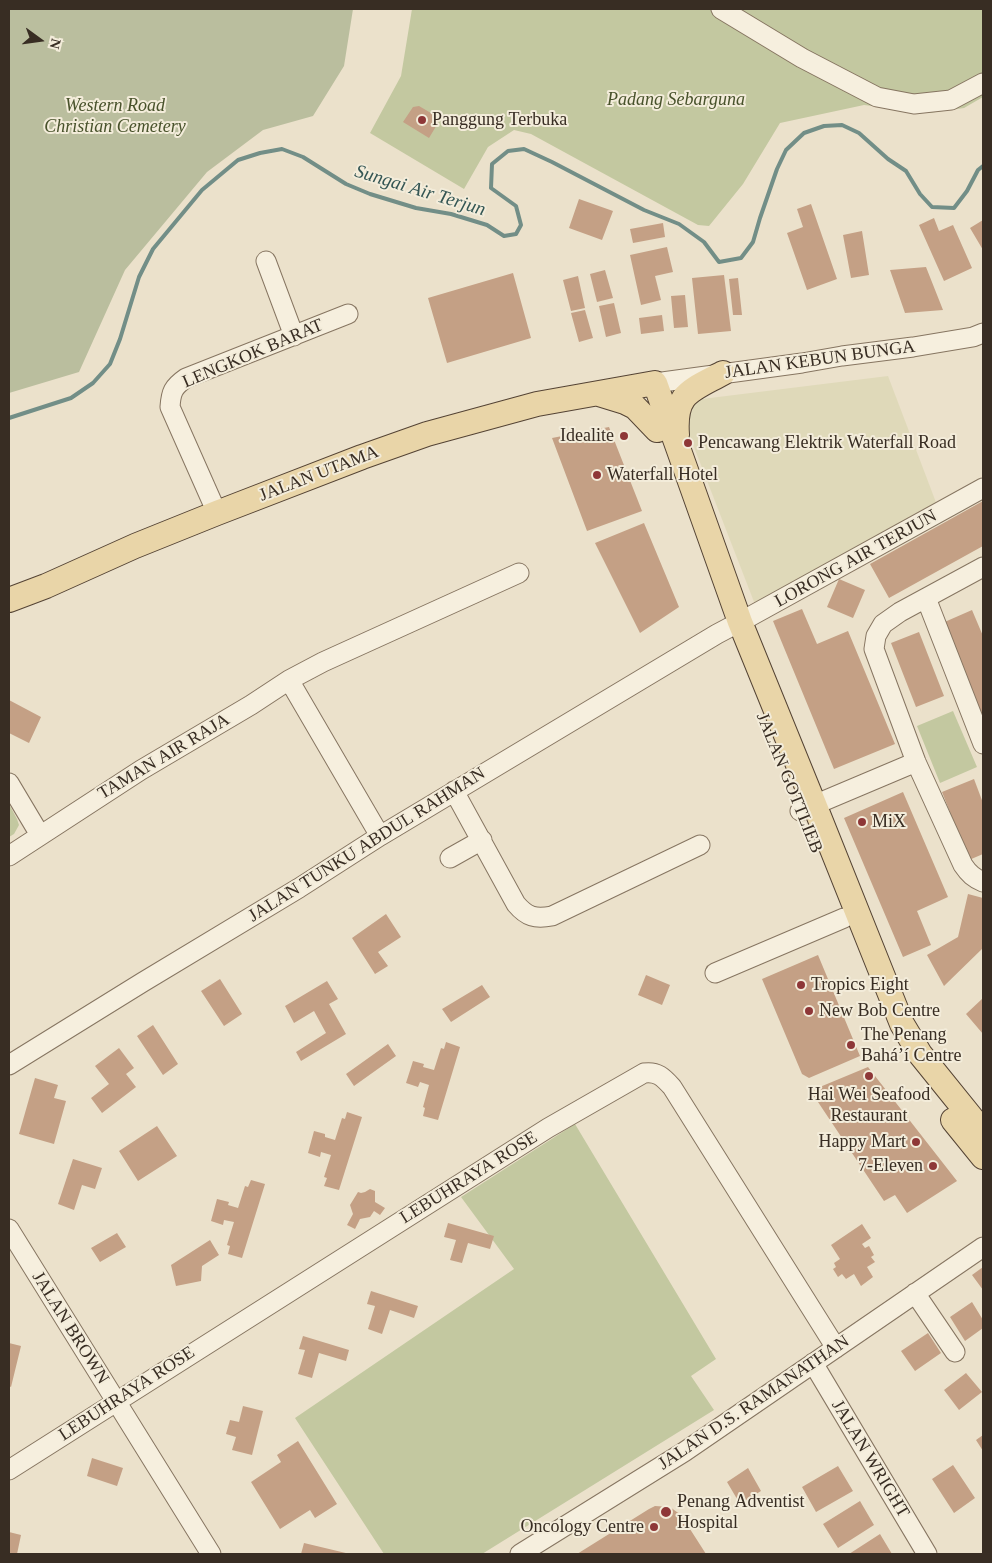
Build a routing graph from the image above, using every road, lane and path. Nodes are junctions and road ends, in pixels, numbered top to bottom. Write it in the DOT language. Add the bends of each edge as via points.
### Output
graph roads {
  1 [pos="721,9"];
  2 [pos="983,83"];
  3 [pos="266,261"];
  4 [pos="348,314"];
  5 [pos="983,333"];
  6 [pos="294,336"];
  7 [pos="723,373"];
  8 [pos="649,384"];
  9 [pos="597,393"];
  10 [pos="658,430"];
  11 [pos="677,445"];
  12 [pos="983,488"];
  13 [pos="217,513"];
  14 [pos="983,566"];
  15 [pos="520,573"];
  16 [pos="926,598"];
  17 [pos="9,600"];
  18 [pos="734,625"];
  19 [pos="290,680"];
  20 [pos="983,744"];
  21 [pos="916,762"];
  22 [pos="9,782"];
  23 [pos="454,791"];
  24 [pos="807,807"];
  25 [pos="40,835"];
  26 [pos="380,836"];
  27 [pos="482,840"];
  28 [pos="700,845"];
  29 [pos="9,856"];
  30 [pos="450,858"];
  31 [pos="983,882"];
  32 [pos="844,918"];
  33 [pos="715,973"];
  34 [pos="9,1065"];
  35 [pos="983,1132"];
  36 [pos="983,1157"];
  37 [pos="9,1229"];
  38 [pos="983,1247"];
  39 [pos="915,1293"];
  40 [pos="836,1348"];
  41 [pos="955,1352"];
  42 [pos="813,1363"];
  43 [pos="115,1402"];
  44 [pos="9,1470"];
  45 [pos="211,1554"];
  46 [pos="520,1554"];
  47 [pos="927,1554"];
  1 -- 2 [label="street" via="802,58 877,97 914,104 950,100"];
  3 -- 6 [label="street"];
  4 -- 6 [label="street, LENGKOK BARAT"];
  5 -- 7 [label="street, JALAN KEBUN BUNGA" via="913,347"];
  6 -- 13 [label="street, LENGKOK BARAT" via="186,378 170,394 170,407"];
  7 -- 8 [label="street, JALAN KEBUN BUNGA"];
  7 -- 11 [label="main road" via="698,386 681,401 676,419"];
  8 -- 9 [label="main road, JALAN UTAMA"];
  8 -- 10 [label="main road, JALAN GOTTLIEB"];
  8 -- 11 [label="main road, JALAN GOTTLIEB"];
  9 -- 10 [label="main road" via="635,407"];
  9 -- 13 [label="main road, JALAN UTAMA" via="537,404 427,434"];
  10 -- 18 [label="main road, JALAN GOTTLIEB"];
  11 -- 18 [label="main road, JALAN GOTTLIEB"];
  12 -- 18 [label="street, LORONG AIR TERJUN"];
  13 -- 17 [label="main road, JALAN UTAMA"];
  14 -- 16 [label="street"];
  15 -- 19 [label="street, TAMAN AIR RAJA"];
  16 -- 20 [label="street"];
  16 -- 21 [label="street" via="883,624 876,636 874,649"];
  18 -- 23 [label="street, JALAN TUNKU ABDUL RAHMAN"];
  18 -- 24 [label="main road, JALAN GOTTLIEB"];
  19 -- 25 [label="street, TAMAN AIR RAJA"];
  19 -- 26 [label="street"];
  21 -- 24 [label="street"];
  21 -- 31 [label="street" via="963,865 975,879"];
  22 -- 25 [label="street"];
  23 -- 26 [label="street, JALAN TUNKU ABDUL RAHMAN"];
  23 -- 27 [label="street"];
  24 -- 32 [label="main road, JALAN GOTTLIEB"];
  24 -- 35 [label="main road, JALAN GOTTLIEB" via="902,1024 920,1054"];
  25 -- 29 [label="street, TAMAN AIR RAJA"];
  26 -- 34 [label="street, JALAN TUNKU ABDUL RAHMAN"];
  27 -- 28 [label="street" via="516,904 524,913 543,918"];
  27 -- 30 [label="street"];
  32 -- 33 [label="street"];
  32 -- 36 [label="main road, JALAN GOTTLIEB" via="899,1050"];
  37 -- 43 [label="street, JALAN BROWN"];
  38 -- 39 [label="street, JALAN D.S. RAMANATHAN"];
  39 -- 40 [label="street, JALAN D.S. RAMANATHAN"];
  39 -- 41 [label="street"];
  40 -- 42 [label="street, JALAN D.S. RAMANATHAN"];
  40 -- 43 [label="street, LEBUHRAYA ROSE" via="672,1087 651,1072 548,1128"];
  42 -- 46 [label="street, JALAN D.S. RAMANATHAN" via="684,1452"];
  42 -- 47 [label="street, JALAN WRIGHT"];
  43 -- 44 [label="street, LEBUHRAYA ROSE"];
  43 -- 45 [label="street, JALAN BROWN"];
}
